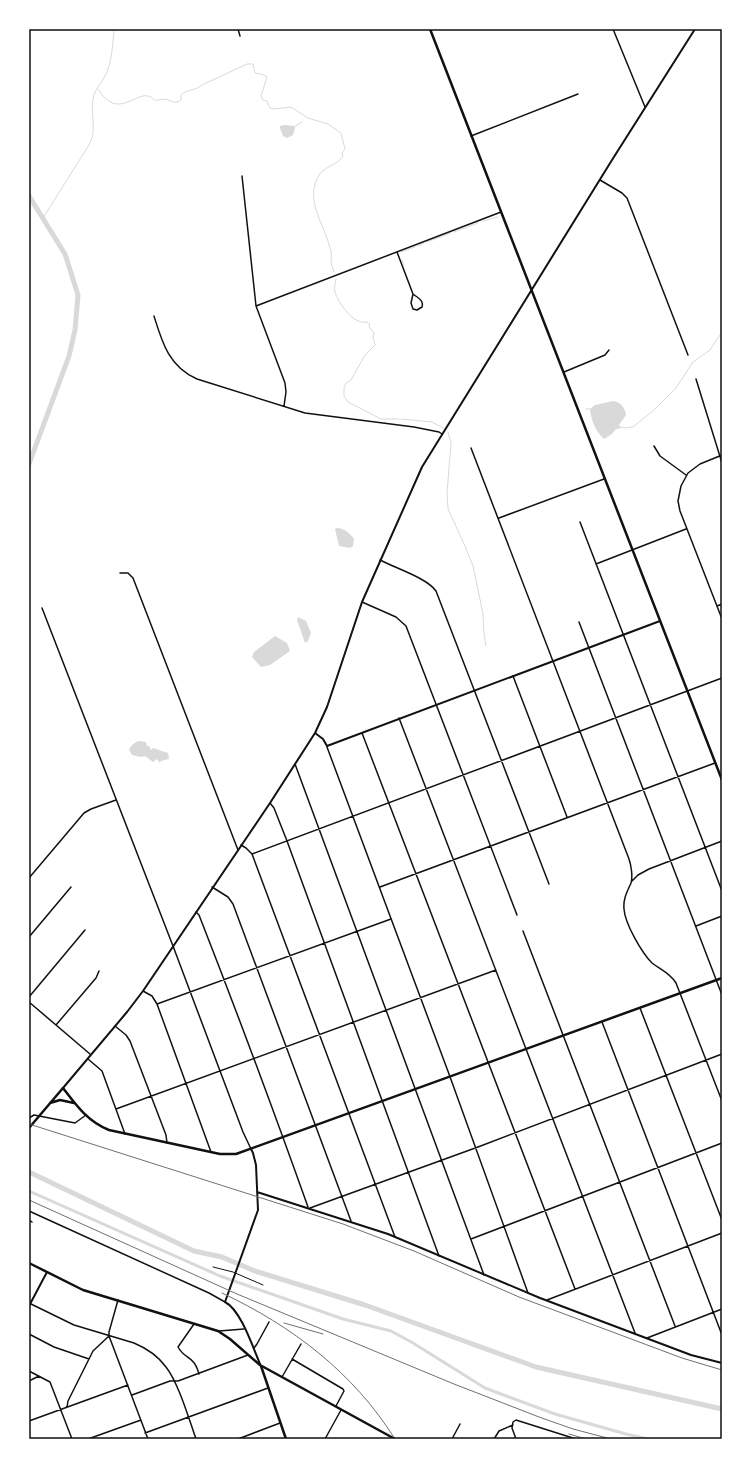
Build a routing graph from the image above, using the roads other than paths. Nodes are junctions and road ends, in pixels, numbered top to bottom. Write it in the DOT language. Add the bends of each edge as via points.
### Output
graph roads {
  1 [pos="238,29"];
  2 [pos="430,29"];
  3 [pos="613,29"];
  4 [pos="695,29"];
  5 [pos="240,36"];
  6 [pos="578,94"];
  7 [pos="645,108"];
  8 [pos="472,136"];
  9 [pos="242,176"];
  10 [pos="600,180"];
  11 [pos="501,212"];
  12 [pos="397,252"];
  13 [pos="531,290"];
  14 [pos="413,294"];
  15 [pos="256,306"];
  16 [pos="154,316"];
  17 [pos="609,350"];
  18 [pos="688,355"];
  19 [pos="564,372"];
  20 [pos="696,379"];
  21 [pos="284,406"];
  22 [pos="443,435"];
  23 [pos="654,446"];
  24 [pos="471,448"];
  25 [pos="722,454"];
  26 [pos="719,456"];
  27 [pos="722,463"];
  28 [pos="686,475"];
  29 [pos="606,479"];
  30 [pos="498,518"];
  31 [pos="580,522"];
  32 [pos="687,529"];
  33 [pos="634,550"];
  34 [pos="380,560"];
  35 [pos="596,564"];
  36 [pos="120,573"];
  37 [pos="362,602"];
  38 [pos="722,604"];
  39 [pos="717,606"];
  40 [pos="42,608"];
  41 [pos="722,619"];
  42 [pos="660,621"];
  43 [pos="579,622"];
  44 [pos="623,634"];
  45 [pos="588,648"];
  46 [pos="553,661"];
  47 [pos="513,676"];
  48 [pos="722,678"];
  49 [pos="474,690"];
  50 [pos="688,692"];
  51 [pos="436,704"];
  52 [pos="651,705"];
  53 [pos="399,718"];
  54 [pos="616,718"];
  55 [pos="362,732"];
  56 [pos="580,732"];
  57 [pos="315,733"];
  58 [pos="326,746"];
  59 [pos="540,747"];
  60 [pos="502,761"];
  61 [pos="295,763"];
  62 [pos="715,763"];
  63 [pos="464,775"];
  64 [pos="678,776"];
  65 [pos="722,780"];
  66 [pos="426,789"];
  67 [pos="643,790"];
  68 [pos="117,800"];
  69 [pos="270,803"];
  70 [pos="389,803"];
  71 [pos="607,803"];
  72 [pos="353,816"];
  73 [pos="567,818"];
  74 [pos="320,829"];
  75 [pos="529,832"];
  76 [pos="287,841"];
  77 [pos="722,841"];
  78 [pos="241,845"];
  79 [pos="491,846"];
  80 [pos="705,847"];
  81 [pos="238,850"];
  82 [pos="252,854"];
  83 [pos="454,860"];
  84 [pos="670,861"];
  85 [pos="416,874"];
  86 [pos="29,878"];
  87 [pos="632,881"];
  88 [pos="549,884"];
  89 [pos="72,886"];
  90 [pos="212,888"];
  91 [pos="379,888"];
  92 [pos="722,891"];
  93 [pos="196,911"];
  94 [pos="517,915"];
  95 [pos="722,916"];
  96 [pos="391,919"];
  97 [pos="696,926"];
  98 [pos="85,930"];
  99 [pos="357,931"];
  100 [pos="523,931"];
  101 [pos="29,937"];
  102 [pos="324,943"];
  103 [pos="173,946"];
  104 [pos="291,955"];
  105 [pos="257,968"];
  106 [pos="496,970"];
  107 [pos="99,971"];
  108 [pos="722,978"];
  109 [pos="224,980"];
  110 [pos="716,980"];
  111 [pos="458,984"];
  112 [pos="143,991"];
  113 [pos="190,992"];
  114 [pos="680,993"];
  115 [pos="722,995"];
  116 [pos="29,998"];
  117 [pos="420,998"];
  118 [pos="29,1002"];
  119 [pos="157,1004"];
  120 [pos="640,1008"];
  121 [pos="387,1010"];
  122 [pos="353,1022"];
  123 [pos="602,1022"];
  124 [pos="56,1025"];
  125 [pos="115,1026"];
  126 [pos="320,1034"];
  127 [pos="564,1035"];
  128 [pos="287,1047"];
  129 [pos="526,1049"];
  130 [pos="90,1054"];
  131 [pos="722,1054"];
  132 [pos="88,1059"];
  133 [pos="253,1059"];
  134 [pos="706,1060"];
  135 [pos="488,1063"];
  136 [pos="220,1071"];
  137 [pos="666,1075"];
  138 [pos="450,1077"];
  139 [pos="186,1083"];
  140 [pos="63,1088"];
  141 [pos="416,1089"];
  142 [pos="628,1089"];
  143 [pos="151,1096"];
  144 [pos="383,1101"];
  145 [pos="722,1101"];
  146 [pos="49,1103"];
  147 [pos="75,1103"];
  148 [pos="590,1104"];
  149 [pos="116,1109"];
  150 [pos="350,1113"];
  151 [pos="86,1115"];
  152 [pos="29,1118"];
  153 [pos="553,1119"];
  154 [pos="316,1125"];
  155 [pos="29,1128"];
  156 [pos="515,1133"];
  157 [pos="125,1134"];
  158 [pos="283,1137"];
  159 [pos="167,1143"];
  160 [pos="722,1143"];
  161 [pos="476,1148"];
  162 [pos="251,1149"];
  163 [pos="211,1152"];
  164 [pos="696,1153"];
  165 [pos="442,1160"];
  166 [pos="658,1168"];
  167 [pos="409,1172"];
  168 [pos="620,1182"];
  169 [pos="376,1184"];
  170 [pos="258,1192"];
  171 [pos="342,1196"];
  172 [pos="583,1196"];
  173 [pos="309,1207"];
  174 [pos="29,1211"];
  175 [pos="545,1211"];
  176 [pos="29,1220"];
  177 [pos="722,1220"];
  178 [pos="351,1221"];
  179 [pos="32,1222"];
  180 [pos="505,1227"];
  181 [pos="722,1233"];
  182 [pos="395,1237"];
  183 [pos="471,1239"];
  184 [pos="688,1246"];
  185 [pos="439,1256"];
  186 [pos="650,1261"];
  187 [pos="29,1263"];
  188 [pos="213,1267"];
  189 [pos="47,1272"];
  190 [pos="236,1273"];
  191 [pos="484,1275"];
  192 [pos="613,1275"];
  193 [pos="263,1285"];
  194 [pos="575,1289"];
  195 [pos="528,1293"];
  196 [pos="118,1300"];
  197 [pos="548,1300"];
  198 [pos="225,1302"];
  199 [pos="30,1305"];
  200 [pos="722,1309"];
  201 [pos="713,1312"];
  202 [pos="269,1322"];
  203 [pos="195,1323"];
  204 [pos="675,1326"];
  205 [pos="244,1329"];
  206 [pos="218,1331"];
  207 [pos="29,1334"];
  208 [pos="635,1334"];
  209 [pos="722,1335"];
  210 [pos="109,1336"];
  211 [pos="647,1338"];
  212 [pos="300,1344"];
  213 [pos="253,1348"];
  214 [pos="249,1355"];
  215 [pos="89,1359"];
  216 [pos="292,1359"];
  217 [pos="722,1363"];
  218 [pos="260,1365"];
  219 [pos="29,1371"];
  220 [pos="199,1374"];
  221 [pos="38,1376"];
  222 [pos="282,1377"];
  223 [pos="29,1380"];
  224 [pos="174,1382"];
  225 [pos="128,1385"];
  226 [pos="268,1388"];
  227 [pos="132,1395"];
  228 [pos="336,1406"];
  229 [pos="66,1407"];
  230 [pos="61,1409"];
  231 [pos="341,1410"];
  232 [pos="188,1418"];
  233 [pos="141,1420"];
  234 [pos="29,1421"];
  235 [pos="280,1423"];
  236 [pos="460,1424"];
  237 [pos="513,1425"];
  238 [pos="145,1433"];
  239 [pos="390,1438"];
  240 [pos="72,1439"];
  241 [pos="88,1439"];
  242 [pos="148,1439"];
  243 [pos="196,1439"];
  244 [pos="238,1439"];
  245 [pos="286,1439"];
  246 [pos="325,1439"];
  247 [pos="395,1439"];
  248 [pos="452,1439"];
  249 [pos="494,1439"];
  250 [pos="516,1439"];
  251 [pos="576,1439"];
  1 -- 5 [label="street"];
  2 -- 8 [label="main road"];
  3 -- 7 [label="street"];
  4 -- 7 [label="street"];
  6 -- 8 [label="street"];
  7 -- 10 [label="street"];
  8 -- 11 [label="main road"];
  9 -- 15 [label="street"];
  10 -- 13 [label="street"];
  10 -- 18 [label="street" via="627,198"];
  11 -- 12 [label="street"];
  11 -- 13 [label="main road"];
  12 -- 14 [label="street"];
  12 -- 15 [label="street"];
  13 -- 19 [label="main road"];
  13 -- 22 [label="street"];
  14 -- 14 [label="street" via="411,306 417,310 422,307 422,300"];
  15 -- 21 [label="street" via="286,383"];
  16 -- 21 [label="street" via="167,352 186,373 197,379"];
  17 -- 19 [label="street" via="605,355"];
  19 -- 29 [label="main road"];
  20 -- 26 [label="street"];
  21 -- 22 [label="street" via="316,415 414,427"];
  22 -- 34 [label="street" via="422,467"];
  23 -- 28 [label="street" via="660,456"];
  24 -- 30 [label="street"];
  25 -- 26 [label="street"];
  26 -- 27 [label="street"];
  26 -- 28 [label="street" via="700,464"];
  28 -- 32 [label="street" via="678,501"];
  29 -- 30 [label="street"];
  29 -- 33 [label="main road"];
  30 -- 46 [label="street"];
  31 -- 35 [label="street"];
  32 -- 33 [label="street"];
  32 -- 39 [label="street"];
  33 -- 35 [label="street"];
  33 -- 42 [label="main road"];
  34 -- 37 [label="street"];
  34 -- 49 [label="street" via="425,581 434,589"];
  35 -- 44 [label="street"];
  36 -- 81 [label="street" via="128,573 132,578"];
  37 -- 51 [label="street" via="396,617 404,624"];
  37 -- 57 [label="street" via="327,707"];
  38 -- 39 [label="street"];
  39 -- 41 [label="street"];
  40 -- 68 [label="street"];
  42 -- 44 [label="street"];
  42 -- 50 [label="main road"];
  43 -- 45 [label="street"];
  44 -- 45 [label="street"];
  44 -- 52 [label="street"];
  45 -- 46 [label="street"];
  45 -- 54 [label="street"];
  46 -- 47 [label="street"];
  46 -- 56 [label="street"];
  47 -- 49 [label="street"];
  47 -- 59 [label="street"];
  48 -- 50 [label="street"];
  49 -- 51 [label="street"];
  49 -- 60 [label="street"];
  50 -- 52 [label="street"];
  50 -- 62 [label="main road"];
  51 -- 53 [label="street"];
  51 -- 63 [label="street"];
  52 -- 54 [label="street"];
  52 -- 64 [label="street"];
  53 -- 55 [label="street"];
  53 -- 66 [label="street"];
  54 -- 56 [label="street"];
  54 -- 67 [label="street"];
  55 -- 58 [label="street"];
  55 -- 70 [label="street"];
  56 -- 59 [label="street"];
  56 -- 71 [label="street"];
  57 -- 58 [label="street" via="321,736"];
  57 -- 61 [label="street"];
  58 -- 72 [label="street"];
  59 -- 60 [label="street"];
  59 -- 73 [label="street"];
  60 -- 63 [label="street"];
  60 -- 75 [label="street"];
  61 -- 69 [label="street"];
  61 -- 74 [label="street"];
  62 -- 64 [label="street"];
  62 -- 65 [label="main road"];
  63 -- 66 [label="street"];
  63 -- 79 [label="street"];
  64 -- 67 [label="street"];
  64 -- 80 [label="street"];
  66 -- 70 [label="street"];
  66 -- 83 [label="street"];
  67 -- 71 [label="street"];
  67 -- 84 [label="street"];
  68 -- 86 [label="street" via="84,813"];
  68 -- 103 [label="street"];
  69 -- 76 [label="street"];
  69 -- 78 [label="street"];
  70 -- 72 [label="street"];
  70 -- 85 [label="street"];
  71 -- 73 [label="street"];
  71 -- 87 [label="street" via="629,858"];
  72 -- 74 [label="street"];
  72 -- 91 [label="street"];
  73 -- 75 [label="street"];
  74 -- 76 [label="street"];
  74 -- 99 [label="street"];
  75 -- 79 [label="street"];
  75 -- 88 [label="street"];
  76 -- 82 [label="street"];
  76 -- 102 [label="street"];
  77 -- 80 [label="street"];
  78 -- 81 [label="street"];
  78 -- 82 [label="street"];
  79 -- 83 [label="street"];
  79 -- 94 [label="street"];
  80 -- 84 [label="street"];
  80 -- 92 [label="street"];
  81 -- 90 [label="street"];
  82 -- 104 [label="street"];
  83 -- 85 [label="street"];
  83 -- 106 [label="street"];
  84 -- 87 [label="street" via="649,869"];
  84 -- 97 [label="street"];
  85 -- 91 [label="street"];
  85 -- 111 [label="street"];
  87 -- 114 [label="street" via="623,903 626,920 645,955 671,977"];
  89 -- 101 [label="street"];
  90 -- 93 [label="street"];
  90 -- 105 [label="street" via="228,897 233,904"];
  91 -- 96 [label="street"];
  93 -- 103 [label="street"];
  93 -- 109 [label="street"];
  95 -- 97 [label="street"];
  96 -- 99 [label="street"];
  96 -- 117 [label="street"];
  97 -- 110 [label="street"];
  98 -- 116 [label="street"];
  99 -- 102 [label="street"];
  99 -- 121 [label="street"];
  100 -- 127 [label="street"];
  102 -- 104 [label="street"];
  102 -- 122 [label="street"];
  103 -- 112 [label="street"];
  103 -- 113 [label="street"];
  104 -- 105 [label="street"];
  104 -- 126 [label="street"];
  105 -- 109 [label="street"];
  105 -- 128 [label="street"];
  106 -- 111 [label="street"];
  106 -- 129 [label="street"];
  107 -- 124 [label="street" via="96,978"];
  108 -- 110 [label="main road"];
  109 -- 113 [label="street"];
  109 -- 133 [label="street"];
  110 -- 114 [label="main road"];
  110 -- 115 [label="street"];
  111 -- 117 [label="street"];
  111 -- 135 [label="street"];
  112 -- 119 [label="street" via="152,996"];
  112 -- 125 [label="street"];
  113 -- 119 [label="street"];
  113 -- 136 [label="street"];
  114 -- 120 [label="main road"];
  114 -- 134 [label="street"];
  117 -- 121 [label="street"];
  117 -- 138 [label="street"];
  118 -- 124 [label="street"];
  119 -- 139 [label="street"];
  120 -- 123 [label="main road"];
  120 -- 137 [label="street"];
  121 -- 122 [label="street"];
  121 -- 141 [label="street"];
  122 -- 126 [label="street"];
  122 -- 144 [label="street"];
  123 -- 127 [label="main road"];
  123 -- 142 [label="street"];
  124 -- 130 [label="street"];
  125 -- 130 [label="street"];
  125 -- 143 [label="street" via="130,1041"];
  126 -- 128 [label="street"];
  126 -- 150 [label="street"];
  127 -- 129 [label="main road"];
  127 -- 148 [label="street"];
  128 -- 133 [label="street"];
  128 -- 154 [label="street"];
  129 -- 135 [label="main road"];
  129 -- 153 [label="street"];
  130 -- 132 [label="street"];
  131 -- 134 [label="street"];
  132 -- 140 [label="street"];
  132 -- 149 [label="street" via="102,1071"];
  133 -- 136 [label="street"];
  133 -- 158 [label="street"];
  134 -- 137 [label="street"];
  134 -- 145 [label="street"];
  135 -- 138 [label="main road"];
  135 -- 156 [label="street"];
  136 -- 139 [label="street"];
  136 -- 162 [label="street"];
  137 -- 142 [label="street"];
  137 -- 164 [label="street"];
  138 -- 141 [label="main road"];
  138 -- 161 [label="street"];
  139 -- 143 [label="street"];
  139 -- 163 [label="street"];
  140 -- 146 [label="main road"];
  140 -- 147 [label="main road"];
  141 -- 144 [label="main road"];
  141 -- 165 [label="street"];
  142 -- 148 [label="street"];
  142 -- 166 [label="street"];
  143 -- 149 [label="street"];
  143 -- 159 [label="street"];
  144 -- 150 [label="main road"];
  144 -- 167 [label="street"];
  146 -- 147 [label="main road" via="60,1100"];
  146 -- 155 [label="main road"];
  147 -- 151 [label="main road"];
  148 -- 153 [label="street"];
  148 -- 168 [label="street"];
  149 -- 157 [label="street"];
  150 -- 154 [label="main road"];
  150 -- 169 [label="street"];
  151 -- 152 [label="street" via="75,1123 34,1115"];
  151 -- 157 [label="main road" via="101,1127"];
  153 -- 156 [label="street"];
  153 -- 172 [label="street"];
  154 -- 158 [label="main road"];
  154 -- 171 [label="street"];
  156 -- 161 [label="street"];
  156 -- 175 [label="street"];
  157 -- 159 [label="main road"];
  158 -- 162 [label="main road"];
  158 -- 173 [label="street"];
  159 -- 163 [label="main road"];
  160 -- 164 [label="street"];
  161 -- 165 [label="street"];
  161 -- 180 [label="street"];
  162 -- 163 [label="main road" via="232,1154"];
  162 -- 170 [label="street" via="255,1160"];
  164 -- 166 [label="street"];
  164 -- 177 [label="street"];
  165 -- 167 [label="street"];
  165 -- 183 [label="street"];
  166 -- 168 [label="street"];
  166 -- 184 [label="street"];
  167 -- 169 [label="street"];
  167 -- 185 [label="street"];
  168 -- 172 [label="street"];
  168 -- 186 [label="street"];
  169 -- 171 [label="street"];
  169 -- 182 [label="street"];
  170 -- 173 [label="street"];
  170 -- 190 [label="street" via="258,1210"];
  171 -- 173 [label="street"];
  171 -- 178 [label="street"];
  172 -- 175 [label="street"];
  172 -- 192 [label="street"];
  173 -- 178 [label="street"];
  174 -- 198 [label="street"];
  175 -- 180 [label="street"];
  175 -- 194 [label="street"];
  176 -- 179 [label="street"];
  178 -- 182 [label="street"];
  180 -- 183 [label="street"];
  180 -- 195 [label="street"];
  181 -- 184 [label="street"];
  182 -- 185 [label="street"];
  183 -- 191 [label="street"];
  184 -- 186 [label="street"];
  184 -- 201 [label="street"];
  185 -- 191 [label="street"];
  186 -- 192 [label="street"];
  186 -- 204 [label="street"];
  187 -- 189 [label="main road"];
  188 -- 190 [label="lane"];
  189 -- 196 [label="main road" via="83,1290"];
  189 -- 199 [label="street"];
  190 -- 193 [label="lane"];
  190 -- 198 [label="street"];
  191 -- 195 [label="street"];
  192 -- 194 [label="street"];
  192 -- 208 [label="street"];
  194 -- 197 [label="street"];
  195 -- 197 [label="street"];
  196 -- 203 [label="main road"];
  196 -- 210 [label="street"];
  197 -- 208 [label="street"];
  198 -- 205 [label="street" via="234,1309"];
  199 -- 210 [label="street" via="70,1323"];
  200 -- 201 [label="street"];
  201 -- 204 [label="street"];
  201 -- 209 [label="street"];
  202 -- 213 [label="street"];
  203 -- 206 [label="main road"];
  203 -- 220 [label="street" via="178,1347 196,1363"];
  204 -- 211 [label="street"];
  205 -- 206 [label="street"];
  205 -- 213 [label="street"];
  206 -- 214 [label="main road"];
  207 -- 215 [label="street" via="54,1347"];
  208 -- 211 [label="street"];
  210 -- 215 [label="street" via="93,1351"];
  210 -- 224 [label="street" via="134,1343 156,1356 167,1367"];
  210 -- 225 [label="street"];
  211 -- 217 [label="street" via="697,1357"];
  212 -- 216 [label="street"];
  213 -- 218 [label="street"];
  214 -- 218 [label="main road"];
  214 -- 220 [label="street"];
  215 -- 229 [label="street"];
  216 -- 222 [label="street"];
  216 -- 228 [label="street" via="344,1389"];
  218 -- 222 [label="main road"];
  218 -- 226 [label="main road"];
  219 -- 221 [label="street"];
  220 -- 224 [label="street"];
  221 -- 223 [label="street"];
  221 -- 230 [label="street" via="50,1382"];
  222 -- 228 [label="main road"];
  224 -- 227 [label="street" via="170,1381"];
  224 -- 232 [label="street"];
  225 -- 227 [label="street"];
  225 -- 229 [label="street"];
  226 -- 232 [label="street"];
  226 -- 235 [label="main road"];
  227 -- 233 [label="street"];
  228 -- 231 [label="main road"];
  229 -- 230 [label="street"];
  230 -- 234 [label="street"];
  230 -- 240 [label="street"];
  231 -- 239 [label="main road"];
  231 -- 246 [label="street"];
  232 -- 238 [label="street"];
  232 -- 243 [label="street"];
  233 -- 238 [label="street"];
  233 -- 241 [label="street"];
  235 -- 244 [label="street"];
  235 -- 245 [label="main road"];
  236 -- 248 [label="street"];
  237 -- 249 [label="street" via="500,1431"];
  237 -- 250 [label="street"];
  237 -- 251 [label="street" via="516,1420"];
  238 -- 242 [label="street"];
  239 -- 247 [label="main road"];
}
